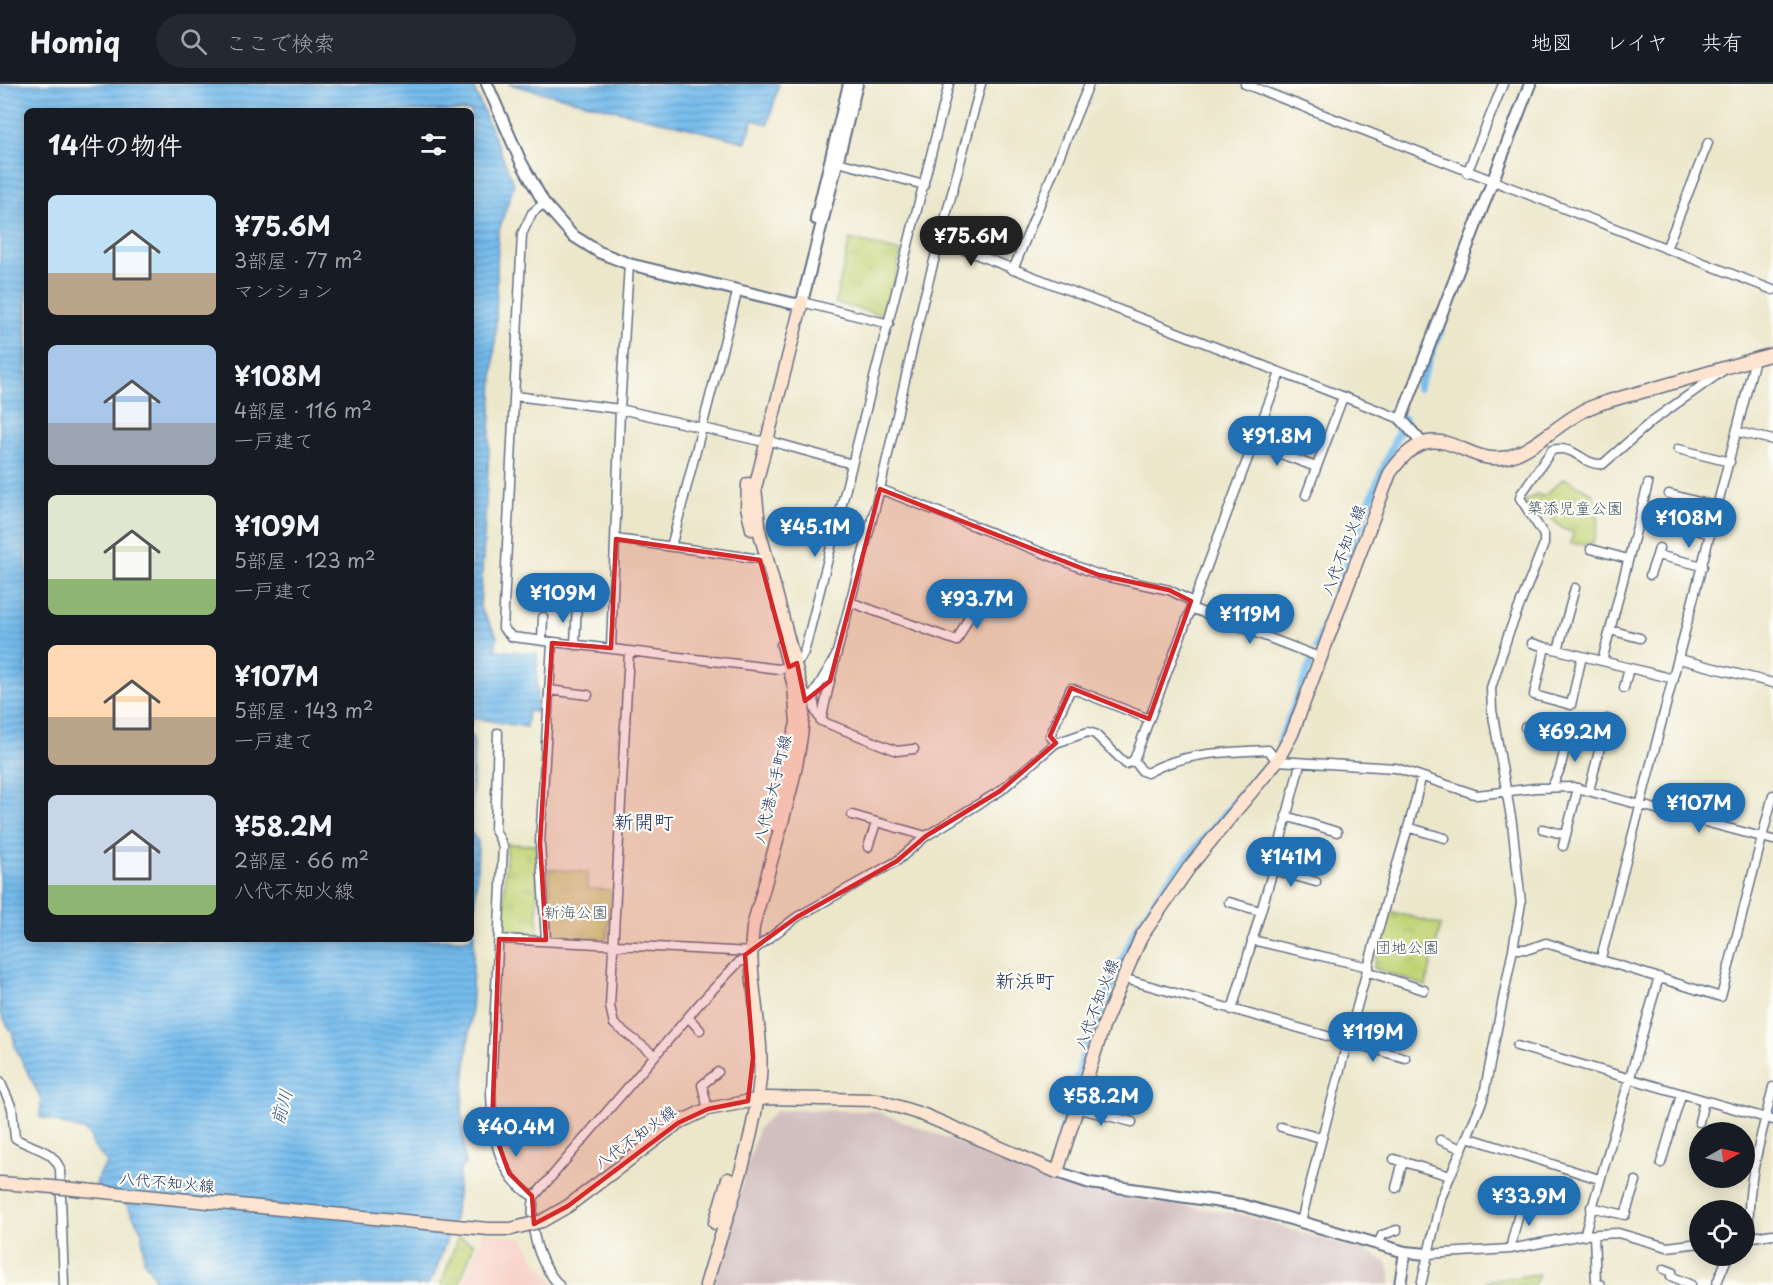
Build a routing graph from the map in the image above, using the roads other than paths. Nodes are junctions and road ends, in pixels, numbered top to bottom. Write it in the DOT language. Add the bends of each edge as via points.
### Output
graph roads {
  1 [pos="487,84"];
  2 [pos="849,84"];
  3 [pos="857,84"];
  4 [pos="949,84"];
  5 [pos="981,84"];
  6 [pos="1089,84"];
  7 [pos="1245,84"];
  8 [pos="1503,84"];
  9 [pos="1530,84"];
  10 [pos="1708,143"];
  11 [pos="838,162"];
  12 [pos="1467,173"];
  13 [pos="1490,182"];
  14 [pos="924,185"];
  15 [pos="544,203"];
  16 [pos="939,240"];
  17 [pos="1666,249"];
  18 [pos="629,264"];
  19 [pos="1013,270"];
  20 [pos="738,290"];
  21 [pos="1773,290"];
  22 [pos="799,303"];
  23 [pos="889,324"];
  24 [pos="1773,354"];
  25 [pos="1755,359"];
  26 [pos="1727,368"];
  27 [pos="1280,373"];
  28 [pos="514,396"];
  29 [pos="1343,397"];
  30 [pos="620,409"];
  31 [pos="1401,419"];
  32 [pos="703,428"];
  33 [pos="1738,432"];
  34 [pos="1257,433"];
  35 [pos="1419,439"];
  36 [pos="1773,440"];
  37 [pos="763,441"];
  38 [pos="1678,449"];
  39 [pos="1730,462"];
  40 [pos="852,464"];
  41 [pos="1316,467"];
  42 [pos="1648,484"];
  43 [pos="880,489"];
  44 [pos="1669,494"];
  45 [pos="1306,495"];
  46 [pos="1718,507"];
  47 [pos="1640,515"];
  48 [pos="1711,534"];
  49 [pos="616,538"];
  50 [pos="671,547"];
  51 [pos="1591,549"];
  52 [pos="1628,559"];
  53 [pos="764,560"];
  54 [pos="1703,566"];
  55 [pos="1650,575"];
  56 [pos="1575,588"];
  57 [pos="850,602"];
  58 [pos="577,603"];
  59 [pos="973,608"];
  60 [pos="1191,608"];
  61 [pos="543,617"];
  62 [pos="1610,630"];
  63 [pos="1640,638"];
  64 [pos="542,641"];
  65 [pos="552,643"];
  66 [pos="1532,643"];
  67 [pos="575,645"];
  68 [pos="1545,647"];
  69 [pos="611,648"];
  70 [pos="1558,650"];
  71 [pos="629,652"];
  72 [pos="836,656"];
  73 [pos="1582,656"];
  74 [pos="1319,657"];
  75 [pos="1679,659"];
  76 [pos="1602,661"];
  77 [pos="793,665"];
  78 [pos="1629,668"];
  79 [pos="1674,679"];
  80 [pos="1773,683"];
  81 [pos="1623,688"];
  82 [pos="549,690"];
  83 [pos="588,695"];
  84 [pos="809,696"];
  85 [pos="1149,718"];
  86 [pos="1607,719"];
  87 [pos="821,721"];
  88 [pos="1525,727"];
  89 [pos="498,733"];
  90 [pos="1056,743"];
  91 [pos="914,749"];
  92 [pos="1134,760"];
  93 [pos="1277,761"];
  94 [pos="1300,764"];
  95 [pos="1421,778"];
  96 [pos="1552,787"];
  97 [pos="1578,788"];
  98 [pos="1589,791"];
  99 [pos="1506,793"];
  100 [pos="1773,795"];
  101 [pos="1641,806"];
  102 [pos="852,815"];
  103 [pos="1286,816"];
  104 [pos="876,823"];
  105 [pos="1410,828"];
  106 [pos="1543,828"];
  107 [pos="1337,832"];
  108 [pos="1566,835"];
  109 [pos="926,836"];
  110 [pos="1762,836"];
  111 [pos="1445,838"];
  112 [pos="1773,840"];
  113 [pos="1563,846"];
  114 [pos="868,847"];
  115 [pos="1273,870"];
  116 [pos="1316,882"];
  117 [pos="1229,902"];
  118 [pos="1260,911"];
  119 [pos="499,939"];
  120 [pos="546,940"];
  121 [pos="1252,940"];
  122 [pos="613,945"];
  123 [pos="1513,949"];
  124 [pos="748,956"];
  125 [pos="1601,958"];
  126 [pos="1369,970"];
  127 [pos="1659,977"];
  128 [pos="1122,978"];
  129 [pos="1424,990"];
  130 [pos="1232,1010"];
  131 [pos="688,1017"];
  132 [pos="700,1030"];
  133 [pos="1348,1043"];
  134 [pos="1517,1046"];
  135 [pos="654,1055"];
  136 [pos="1405,1058"];
  137 [pos="718,1072"];
  138 [pos="1629,1079"];
  139 [pos="0,1081"];
  140 [pos="1773,1087"];
  141 [pos="1681,1095"];
  142 [pos="752,1100"];
  143 [pos="1704,1101"];
  144 [pos="1076,1108"];
  145 [pos="708,1109"];
  146 [pos="1769,1119"];
  147 [pos="1132,1122"];
  148 [pos="1699,1122"];
  149 [pos="1281,1127"];
  150 [pos="1467,1137"];
  151 [pos="1321,1138"];
  152 [pos="1440,1140"];
  153 [pos="1462,1149"];
  154 [pos="1661,1163"];
  155 [pos="1057,1172"];
  156 [pos="1450,1176"];
  157 [pos="1636,1181"];
  158 [pos="0,1183"];
  159 [pos="1601,1184"];
  160 [pos="1396,1188"];
  161 [pos="1529,1193"];
  162 [pos="534,1197"];
  163 [pos="1749,1200"];
  164 [pos="1591,1207"];
  165 [pos="1301,1222"];
  166 [pos="1397,1230"];
  167 [pos="1594,1234"];
  168 [pos="1773,1234"];
  169 [pos="1584,1236"];
  170 [pos="1755,1236"];
  171 [pos="1378,1244"];
  172 [pos="1689,1244"];
  173 [pos="1510,1249"];
  174 [pos="1405,1252"];
  175 [pos="1427,1254"];
  176 [pos="1724,1266"];
  177 [pos="1664,1269"];
  178 [pos="64,1285"];
  179 [pos="559,1285"];
  180 [pos="698,1285"];
  181 [pos="706,1285"];
  182 [pos="1400,1285"];
  183 [pos="1421,1285"];
  184 [pos="1601,1285"];
  185 [pos="1691,1285"];
  186 [pos="1716,1285"];
  1 -- 15 [label="street" via="521,162"];
  2 -- 22 [label="street"];
  3 -- 11 [label="street"];
  4 -- 14 [label="street"];
  5 -- 16 [label="street"];
  6 -- 19 [label="street"];
  7 -- 12 [label="street"];
  8 -- 12 [label="street"];
  9 -- 13 [label="street"];
  10 -- 17 [label="street"];
  11 -- 14 [label="street"];
  11 -- 22 [label="street"];
  12 -- 13 [label="street"];
  13 -- 17 [label="street"];
  13 -- 31 [label="street"];
  14 -- 23 [label="street"];
  15 -- 18 [label="street" via="573,235 599,252"];
  15 -- 28 [label="street" via="532,213 522,234"];
  16 -- 19 [label="street"];
  16 -- 43 [label="street"];
  17 -- 21 [label="street"];
  18 -- 20 [label="street"];
  18 -- 30 [label="street"];
  19 -- 27 [label="street"];
  20 -- 22 [label="street"];
  20 -- 32 [label="street"];
  22 -- 23 [label="street"];
  22 -- 37 [label="main road, 八代港大手町線"];
  23 -- 40 [label="street"];
  24 -- 25 [label="main road"];
  25 -- 26 [label="main road"];
  25 -- 33 [label="street"];
  26 -- 35 [label="main road" via="1588,409 1507,457 1484,457 1448,442"];
  26 -- 99 [label="street" via="1652,421 1603,464 1594,464 1571,449 1551,450 1521,494 1544,535 1544,544 1491,688"];
  27 -- 29 [label="street"];
  27 -- 34 [label="street"];
  28 -- 30 [label="street"];
  28 -- 64 [label="street" via="503,628 512,637"];
  29 -- 31 [label="street"];
  29 -- 41 [label="street"];
  30 -- 32 [label="street"];
  30 -- 49 [label="street"];
  31 -- 35 [label="street"];
  32 -- 37 [label="street"];
  32 -- 50 [label="street"];
  33 -- 36 [label="street"];
  33 -- 39 [label="street"];
  34 -- 41 [label="street" via="1283,445 1281,454"];
  34 -- 60 [label="street"];
  35 -- 74 [label="main road, 八代不知火線" via="1390,473"];
  37 -- 40 [label="street"];
  37 -- 53 [label="main road, 八代港大手町線" via="748,485 747,507"];
  38 -- 39 [label="street"];
  39 -- 46 [label="street"];
  40 -- 77 [label="street" via="803,658"];
  41 -- 45 [label="street"];
  42 -- 47 [label="street"];
  43 -- 57 [label="street"];
  43 -- 60 [label="street" via="1099,575 1169,590 1191,601"];
  44 -- 46 [label="street"];
  46 -- 48 [label="street"];
  47 -- 48 [label="street"];
  47 -- 52 [label="street"];
  48 -- 54 [label="street"];
  49 -- 50 [label="street"];
  49 -- 69 [label="street"];
  50 -- 53 [label="street"];
  51 -- 52 [label="street"];
  52 -- 62 [label="street"];
  53 -- 77 [label="main road, 八代港大手町線"];
  54 -- 55 [label="street" via="1658,552"];
  54 -- 75 [label="street"];
  56 -- 70 [label="street"];
  57 -- 59 [label="street" via="957,641"];
  57 -- 72 [label="street"];
  58 -- 67 [label="street"];
  60 -- 74 [label="street"];
  60 -- 85 [label="street"];
  61 -- 64 [label="street"];
  62 -- 63 [label="street"];
  62 -- 76 [label="street"];
  64 -- 65 [label="street"];
  65 -- 67 [label="street"];
  65 -- 82 [label="street"];
  66 -- 68 [label="street"];
  67 -- 69 [label="street"];
  68 -- 70 [label="street"];
  68 -- 73 [label="street" via="1534,695 1571,705"];
  69 -- 71 [label="street"];
  70 -- 73 [label="street"];
  71 -- 77 [label="street" via="779,669"];
  71 -- 122 [label="street"];
  72 -- 84 [label="street"];
  72 -- 87 [label="street"];
  73 -- 76 [label="street"];
  74 -- 93 [label="main road, 八代不知火線" via="1292,734"];
  75 -- 79 [label="street"];
  75 -- 80 [label="street"];
  76 -- 78 [label="street"];
  77 -- 84 [label="main road, 八代港大手町線"];
  77 -- 124 [label="main road, 八代港大手町線" via="797,723 747,927"];
  78 -- 79 [label="street"];
  78 -- 81 [label="street"];
  79 -- 101 [label="street"];
  82 -- 83 [label="street"];
  82 -- 120 [label="street" via="540,843"];
  84 -- 87 [label="street"];
  84 -- 124 [label="main road, 八代港大手町線"];
  85 -- 90 [label="street" via="1071,688 1050,736"];
  85 -- 92 [label="street"];
  86 -- 98 [label="street"];
  87 -- 91 [label="street" via="897,751"];
  88 -- 96 [label="street" via="1569,735"];
  89 -- 119 [label="street" via="495,830 503,842"];
  90 -- 92 [label="street" via="1088,732 1126,764"];
  90 -- 109 [label="street" via="1000,791"];
  92 -- 93 [label="street" via="1147,773 1159,766 1220,753 1268,750"];
  93 -- 94 [label="street"];
  93 -- 128 [label="main road, 八代不知火線" via="1191,866 1141,937"];
  94 -- 95 [label="street" via="1396,768"];
  94 -- 103 [label="street"];
  95 -- 99 [label="street" via="1477,795"];
  95 -- 105 [label="street"];
  96 -- 97 [label="street"];
  96 -- 99 [label="street"];
  97 -- 98 [label="street"];
  97 -- 108 [label="street"];
  98 -- 101 [label="street"];
  99 -- 123 [label="street" via="1521,903"];
  100 -- 110 [label="street"];
  101 -- 110 [label="street"];
  101 -- 125 [label="street"];
  102 -- 104 [label="street"];
  103 -- 107 [label="street"];
  103 -- 115 [label="street"];
  104 -- 109 [label="street"];
  104 -- 114 [label="street"];
  105 -- 111 [label="street"];
  105 -- 126 [label="street"];
  106 -- 108 [label="street"];
  108 -- 113 [label="street"];
  109 -- 124 [label="street" via="897,861 797,917"];
  110 -- 112 [label="street"];
  110 -- 127 [label="street" via="1721,997"];
  115 -- 116 [label="street"];
  115 -- 118 [label="street"];
  117 -- 118 [label="street"];
  118 -- 121 [label="street"];
  119 -- 120 [label="street"];
  119 -- 162 [label="street" via="492,1126 497,1150 508,1173"];
  120 -- 122 [label="street"];
  121 -- 126 [label="street"];
  121 -- 130 [label="street"];
  122 -- 124 [label="street"];
  122 -- 135 [label="street" via="611,1016 614,1024"];
  123 -- 125 [label="street" via="1546,943"];
  123 -- 150 [label="street" via="1486,1090"];
  124 -- 131 [label="street"];
  124 -- 142 [label="main road, 八代港大手町線" via="760,1058"];
  125 -- 127 [label="street"];
  126 -- 129 [label="street"];
  126 -- 133 [label="street"];
  127 -- 138 [label="street"];
  128 -- 130 [label="street"];
  128 -- 144 [label="main road, 八代不知火線"];
  130 -- 133 [label="street"];
  131 -- 132 [label="street"];
  131 -- 135 [label="street"];
  133 -- 136 [label="street"];
  133 -- 151 [label="street"];
  134 -- 138 [label="street"];
  135 -- 162 [label="street"];
  137 -- 145 [label="street" via="702,1085"];
  138 -- 141 [label="street"];
  138 -- 159 [label="street"];
  139 -- 178 [label="street" via="12,1108 15,1138 48,1152 56,1158 60,1169"];
  140 -- 146 [label="street"];
  141 -- 143 [label="street"];
  141 -- 154 [label="street"];
  142 -- 145 [label="main road, 八代不知火線"];
  142 -- 155 [label="main road, 八代不知火線" via="877,1100 924,1115"];
  142 -- 180 [label="main road, 八代港大手町線"];
  142 -- 181 [label="main road, 八代港大手町線" via="750,1132"];
  143 -- 146 [label="street"];
  143 -- 148 [label="street"];
  144 -- 147 [label="street"];
  144 -- 155 [label="main road, 八代不知火線"];
  145 -- 158 [label="main road, 八代不知火線, bridge" via="678,1123 568,1206 542,1221 511,1229"];
  146 -- 163 [label="street"];
  149 -- 151 [label="street"];
  150 -- 153 [label="street"];
  150 -- 159 [label="street"];
  151 -- 165 [label="street"];
  152 -- 153 [label="street"];
  153 -- 156 [label="street"];
  155 -- 165 [label="street" via="1090,1183 1242,1205"];
  156 -- 160 [label="street" via="1399,1160"];
  156 -- 175 [label="street"];
  157 -- 164 [label="street" via="1624,1215"];
  159 -- 164 [label="street"];
  161 -- 173 [label="street" via="1524,1197"];
  162 -- 179 [label="street" via="535,1244"];
  164 -- 169 [label="street"];
  165 -- 171 [label="street"];
  166 -- 171 [label="street" via="1382,1235"];
  167 -- 169 [label="street"];
  167 -- 172 [label="street" via="1618,1233 1667,1247"];
  167 -- 184 [label="street" via="1596,1282"];
  168 -- 170 [label="street"];
  169 -- 173 [label="street"];
  171 -- 174 [label="street"];
  173 -- 175 [label="street"];
  174 -- 175 [label="street"];
  174 -- 182 [label="street"];
  175 -- 183 [label="street"];
  176 -- 186 [label="street"];
  177 -- 185 [label="street"];
}
